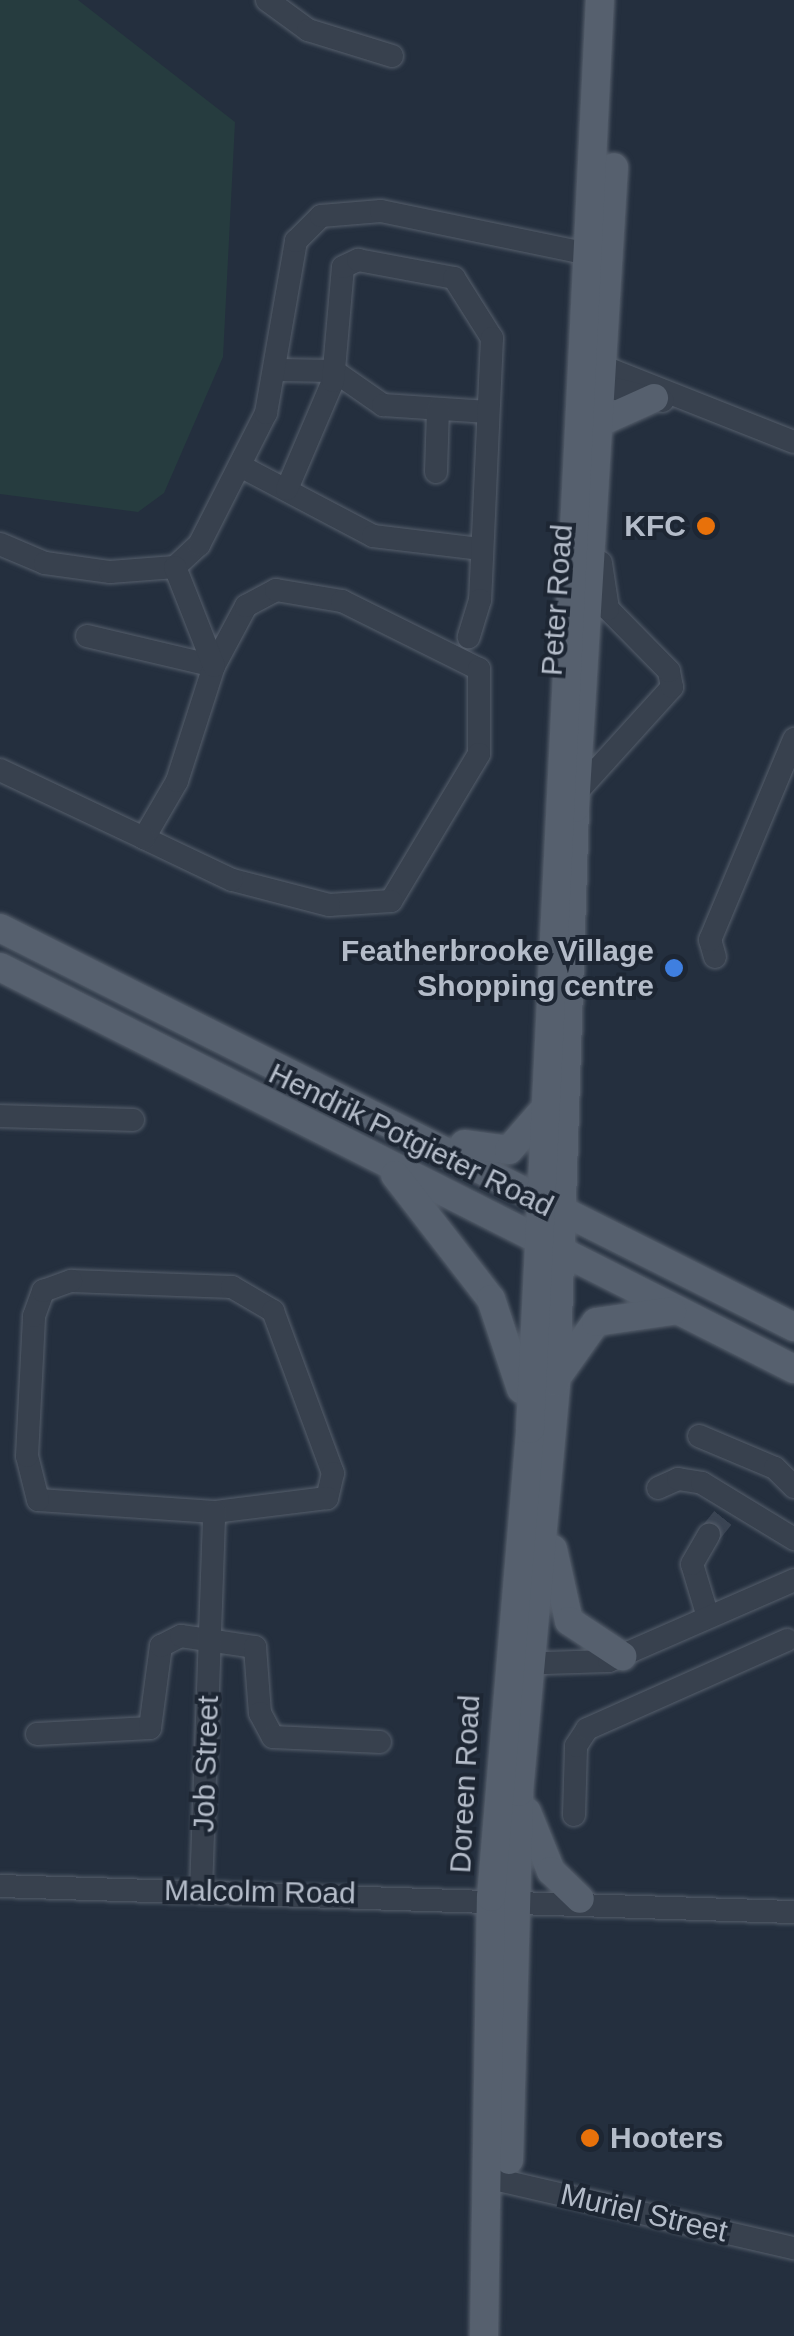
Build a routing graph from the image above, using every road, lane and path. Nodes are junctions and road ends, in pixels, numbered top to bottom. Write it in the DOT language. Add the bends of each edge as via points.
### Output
graph roads {
  1 [pos="267,0"];
  2 [pos="600,0"];
  3 [pos="618,0"];
  4 [pos="392,56"];
  5 [pos="601,256"];
  6 [pos="278,370"];
  7 [pos="334,371"];
  8 [pos="596,372"];
  9 [pos="654,398"];
  10 [pos="696,406"];
  11 [pos="438,409"];
  12 [pos="488,412"];
  13 [pos="603,421"];
  14 [pos="794,442"];
  15 [pos="244,468"];
  16 [pos="436,472"];
  17 [pos="288,489"];
  18 [pos="594,536"];
  19 [pos="0,544"];
  20 [pos="481,549"];
  21 [pos="175,566"];
  22 [pos="87,636"];
  23 [pos="469,638"];
  24 [pos="214,666"];
  25 [pos="794,739"];
  26 [pos="0,770"];
  27 [pos="576,792"];
  28 [pos="144,838"];
  29 [pos="0,928"];
  30 [pos="714,957"];
  31 [pos="0,967"];
  32 [pos="370,1108"];
  33 [pos="541,1112"];
  34 [pos="0,1116"];
  35 [pos="133,1120"];
  36 [pos="386,1165"];
  37 [pos="549,1199"];
  38 [pos="546,1242"];
  39 [pos="683,1312"];
  40 [pos="794,1327"];
  41 [pos="794,1368"];
  42 [pos="556,1382"];
  43 [pos="530,1429"];
  44 [pos="700,1436"];
  45 [pos="794,1487"];
  46 [pos="658,1488"];
  47 [pos="214,1512"];
  48 [pos="547,1518"];
  49 [pos="724,1520"];
  50 [pos="794,1536"];
  51 [pos="794,1580"];
  52 [pos="708,1617"];
  53 [pos="211,1638"];
  54 [pos="787,1640"];
  55 [pos="622,1656"];
  56 [pos="517,1664"];
  57 [pos="37,1734"];
  58 [pos="380,1742"];
  59 [pos="519,1792"];
  60 [pos="574,1815"];
  61 [pos="0,1886"];
  62 [pos="201,1891"];
  63 [pos="491,1897"];
  64 [pos="520,1898"];
  65 [pos="580,1900"];
  66 [pos="794,1912"];
  67 [pos="501,2181"];
  68 [pos="794,2248"];
  69 [pos="484,2336"];
  70 [pos="499,2336"];
  1 -- 4 [label="street" via="308,30"];
  2 -- 5 [label="main road, Peter Road"];
  3 -- 5 [label="main road, Peter Road"];
  5 -- 6 [label="street" via="382,211 332,212 296,241"];
  5 -- 8 [label="main road, Peter Road"];
  6 -- 7 [label="street"];
  6 -- 15 [label="street"];
  7 -- 11 [label="street" via="375,403"];
  7 -- 12 [label="street" via="342,267 358,260 443,273 488,324"];
  7 -- 17 [label="street"];
  8 -- 9 [label="street"];
  8 -- 10 [label="street"];
  8 -- 13 [label="main road, Peter Road"];
  8 -- 33 [label="main road, Peter Road"];
  9 -- 10 [label="street"];
  9 -- 13 [label="main road"];
  10 -- 14 [label="street"];
  11 -- 12 [label="street"];
  11 -- 16 [label="street"];
  12 -- 20 [label="street"];
  13 -- 18 [label="main road, Peter Road"];
  15 -- 17 [label="street"];
  15 -- 21 [label="street" via="218,520"];
  17 -- 20 [label="street" via="388,541"];
  18 -- 27 [label="main road, Peter Road"];
  18 -- 27 [label="street" via="608,610 669,671 672,687"];
  19 -- 21 [label="street" via="76,570"];
  20 -- 23 [label="street"];
  21 -- 24 [label="street"];
  22 -- 24 [label="street"];
  24 -- 28 [label="street" via="184,766"];
  24 -- 28 [label="street" via="237,616 263,592 342,601 479,669 480,754 400,891 370,908 232,880"];
  25 -- 30 [label="street" via="710,940"];
  26 -- 28 [label="street"];
  27 -- 37 [label="main road, Peter Road"];
  29 -- 32 [label="main road, Hendrik Potgieter Road"];
  31 -- 36 [label="main road, Hendrik Potgieter Road"];
  32 -- 33 [label="main road" via="489,1152 520,1144"];
  32 -- 37 [label="main road, Hendrik Potgieter Road"];
  33 -- 37 [label="main road, Peter Road"];
  34 -- 35 [label="street"];
  36 -- 38 [label="main road, Hendrik Potgieter Road"];
  36 -- 43 [label="main road" via="491,1299"];
  37 -- 38 [label="main road"];
  37 -- 40 [label="main road, Hendrik Potgieter Road"];
  38 -- 39 [label="main road, Hendrik Potgieter Road"];
  38 -- 42 [label="main road, Doreen Road"];
  38 -- 43 [label="main road, Doreen Road"];
  39 -- 41 [label="main road, Hendrik Potgieter Road"];
  39 -- 42 [label="main road" via="627,1310 596,1322"];
  42 -- 48 [label="main road, Doreen Road"];
  43 -- 56 [label="main road, Doreen Road"];
  44 -- 45 [label="street"];
  46 -- 49 [label="street" via="691,1480"];
  47 -- 47 [label="street" via="38,1500 26,1456 43,1291 70,1280 232,1287 281,1320 333,1486 315,1505"];
  47 -- 53 [label="street, Job Street"];
  48 -- 55 [label="main road" via="569,1621"];
  48 -- 56 [label="main road, Doreen Road"];
  49 -- 50 [label="street"];
  49 -- 52 [label="street" via="692,1564"];
  51 -- 52 [label="street"];
  52 -- 55 [label="street"];
  53 -- 57 [label="street" via="161,1646 150,1728"];
  53 -- 58 [label="street" via="246,1641 262,1656 260,1713 273,1738"];
  53 -- 62 [label="street, Job Street"];
  54 -- 60 [label="street" via="587,1730 576,1746"];
  55 -- 56 [label="street"];
  56 -- 59 [label="main road, Doreen Road"];
  56 -- 63 [label="main road, Doreen Road"];
  59 -- 64 [label="main road, Doreen Road"];
  59 -- 65 [label="main road" via="552,1871"];
  61 -- 62 [label="street, Malcolm Road"];
  62 -- 63 [label="street, Malcolm Road"];
  63 -- 64 [label="street, Malcolm Road"];
  63 -- 67 [label="main road, Doreen Road"];
  64 -- 65 [label="street, Malcolm Road"];
  64 -- 67 [label="main road, Doreen Road"];
  65 -- 66 [label="street, Malcolm Road"];
  67 -- 68 [label="street, Muriel Street"];
  67 -- 69 [label="main road, Doreen Road"];
  67 -- 70 [label="main road, Doreen Road"];
}
